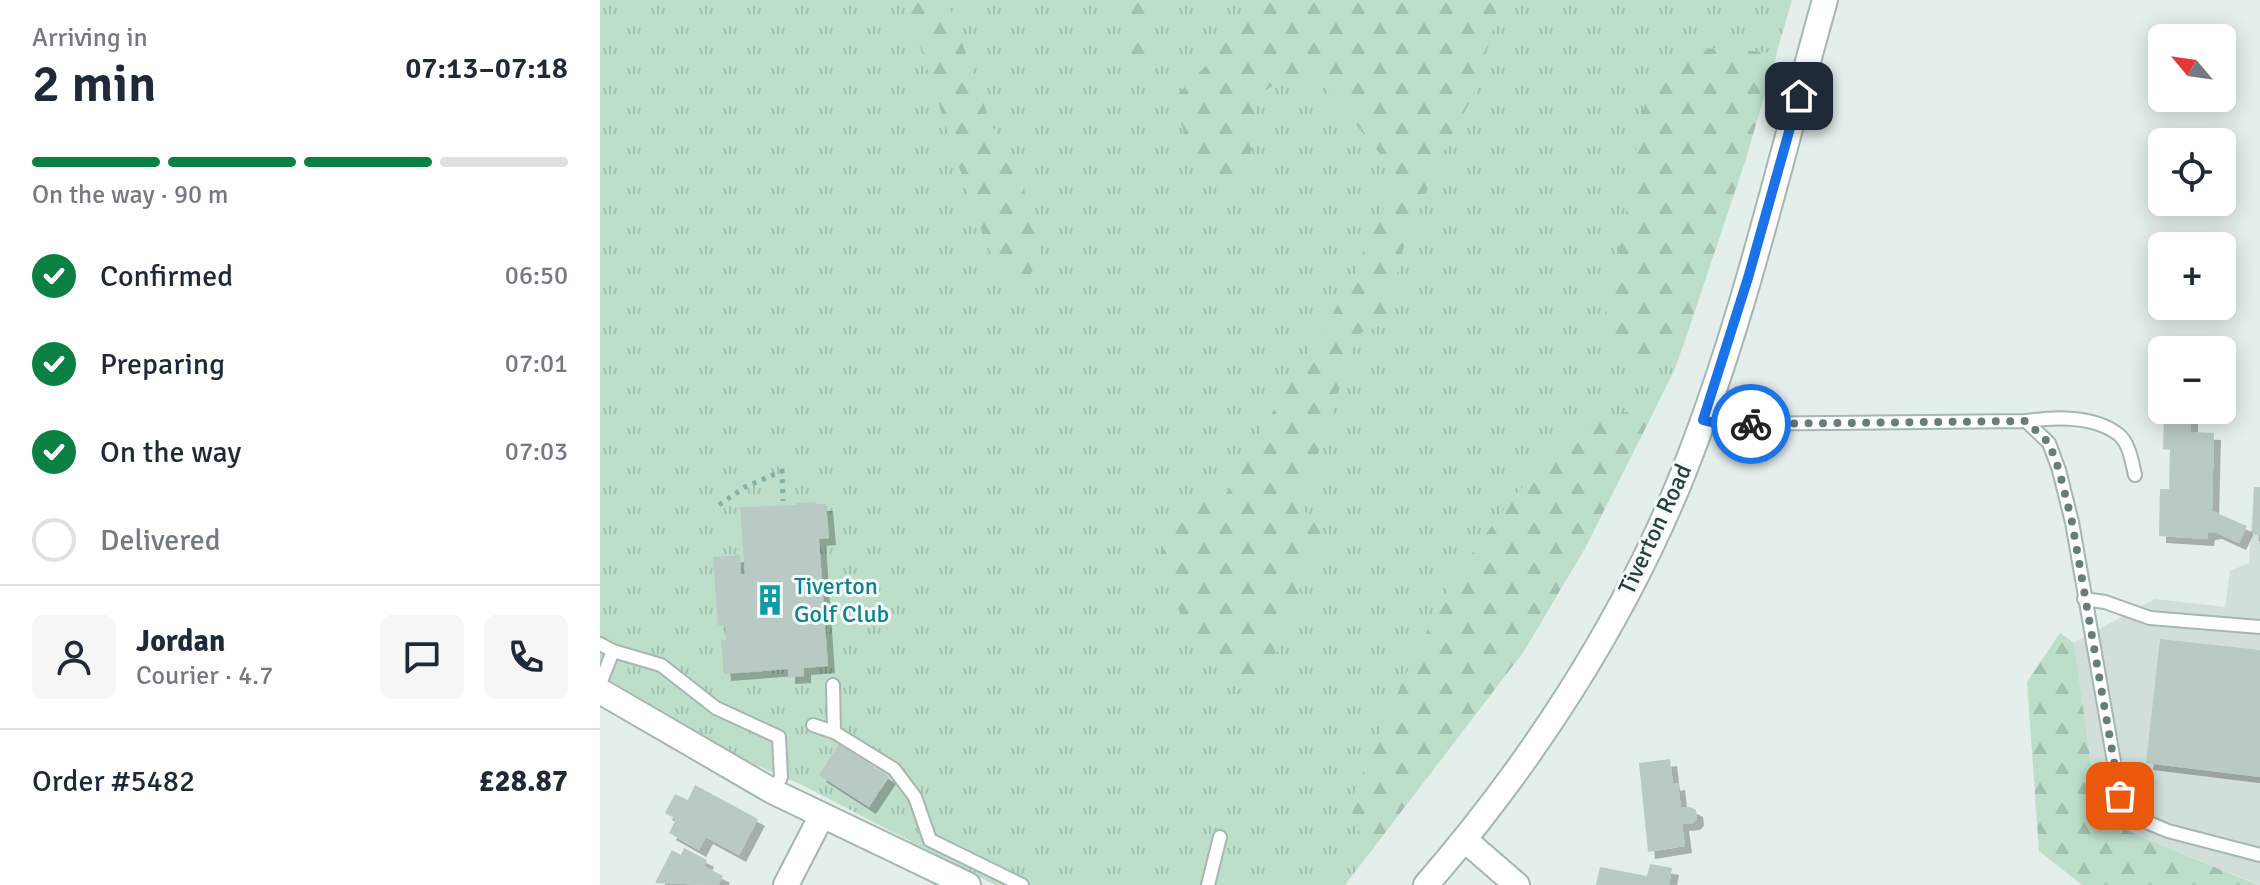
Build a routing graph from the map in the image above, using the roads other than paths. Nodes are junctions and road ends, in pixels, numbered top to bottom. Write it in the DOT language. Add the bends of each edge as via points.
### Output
graph roads {
  1 [pos="1825,0"];
  2 [pos="1703,420"];
  3 [pos="2026,421"];
  4 [pos="2135,475"];
  5 [pos="2084,599"];
  6 [pos="2260,627"];
  7 [pos="600,644"];
  8 [pos="613,651"];
  9 [pos="600,684"];
  10 [pos="833,685"];
  11 [pos="600,691"];
  12 [pos="813,725"];
  13 [pos="834,732"];
  14 [pos="774,792"];
  15 [pos="822,815"];
  16 [pos="1220,837"];
  17 [pos="1465,840"];
  18 [pos="2260,855"];
  19 [pos="786,885"];
  20 [pos="968,885"];
  21 [pos="1022,885"];
  22 [pos="1208,885"];
  23 [pos="1426,885"];
  24 [pos="1517,885"];
  1 -- 2 [label="street, Tiverton Road"];
  2 -- 3 [label="lane"];
  2 -- 17 [label="street, Tiverton Road" via="1651,545 1587,667"];
  3 -- 4 [label="lane" via="2061,417 2120,435"];
  3 -- 5 [label="lane" via="2049,443 2059,470"];
  5 -- 6 [label="lane" via="2150,618"];
  5 -- 18 [label="lane" via="2120,796 2137,818"];
  7 -- 8 [label="lane"];
  8 -- 9 [label="lane"];
  8 -- 14 [label="lane" via="661,665 716,708 779,737 781,777"];
  10 -- 13 [label="lane"];
  11 -- 14 [label="street"];
  12 -- 13 [label="lane"];
  13 -- 21 [label="lane" via="894,769 915,797 930,840"];
  14 -- 15 [label="street"];
  15 -- 19 [label="street"];
  15 -- 20 [label="street"];
  16 -- 22 [label="lane"];
  17 -- 23 [label="street, Tiverton Road"];
  17 -- 24 [label="street"];
}
